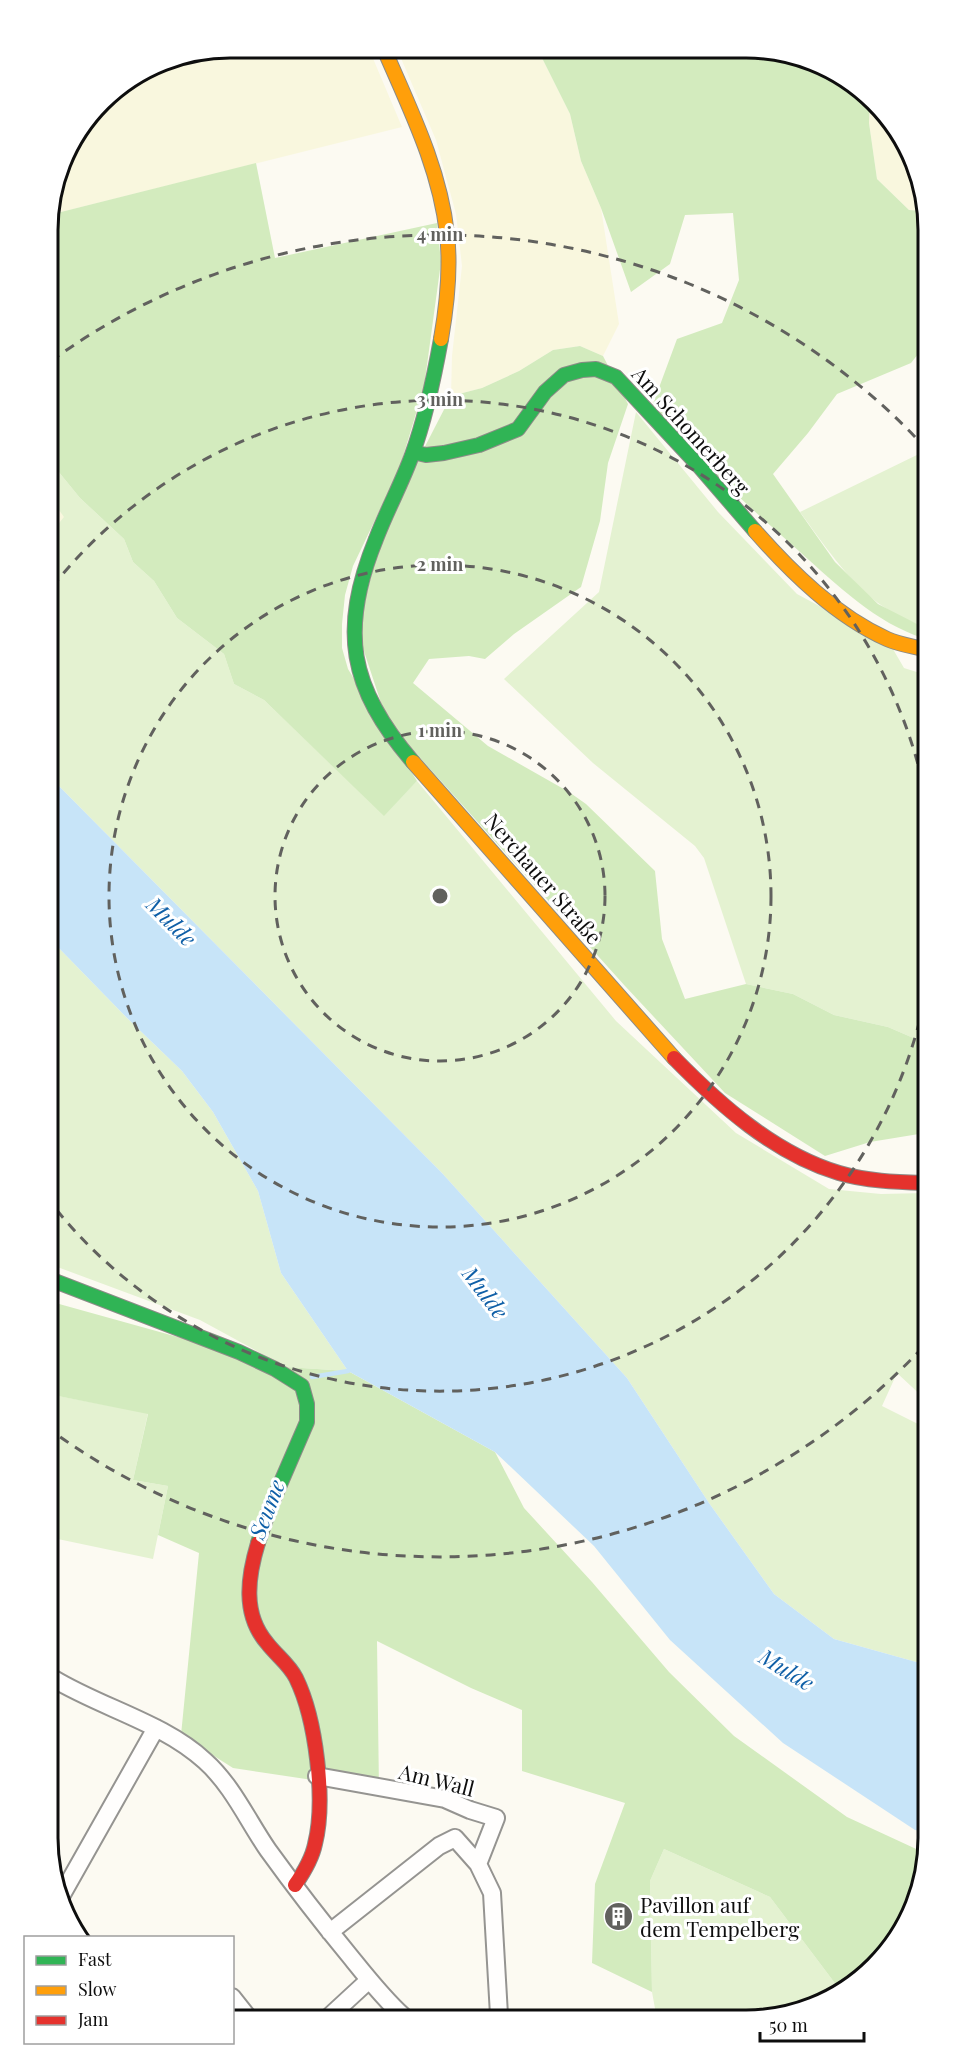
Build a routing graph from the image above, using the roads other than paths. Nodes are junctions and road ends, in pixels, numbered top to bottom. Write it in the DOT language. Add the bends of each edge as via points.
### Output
graph roads {
  1 [pos="388,59"];
  2 [pos="413,452"];
  3 [pos="918,647"];
  4 [pos="917,1183"];
  5 [pos="58,1282"];
  6 [pos="58,1681"];
  7 [pos="156,1728"];
  8 [pos="317,1776"];
  9 [pos="478,1864"];
  10 [pos="64,1882"];
  11 [pos="295,1886"];
  12 [pos="330,1932"];
  13 [pos="369,1980"];
  14 [pos="336,2010"];
  15 [pos="398,2010"];
  16 [pos="499,2010"];
  1 -- 2 [label="street, Nerchauer Straße" via="431,162 444,211 448,247 438,350"];
  2 -- 3 [label="street, Am Schomerberg" via="444,453 518,429 545,392 564,375 596,369 616,376 801,579 848,616 888,639"];
  2 -- 4 [label="street, Nerchauer Straße" via="355,603 354,655 380,720 424,776 627,1006 714,1096 776,1143 828,1169 861,1178"];
  5 -- 8 [label="street" via="239,1352 302,1386 308,1404 307,1422 264,1526 250,1570 249,1598 262,1637 294,1671 303,1689"];
  6 -- 7 [label="street" via="96,1703"];
  7 -- 10 [label="street"];
  7 -- 11 [label="street" via="193,1750 216,1772"];
  8 -- 9 [label="street, Am Wall" via="445,1799 496,1818"];
  8 -- 11 [label="street" via="317,1835 309,1865"];
  9 -- 12 [label="street" via="455,1838 439,1846"];
  9 -- 16 [label="street" via="492,1893"];
  11 -- 12 [label="street"];
  12 -- 13 [label="street"];
  13 -- 14 [label="street"];
  13 -- 15 [label="street"];
}
